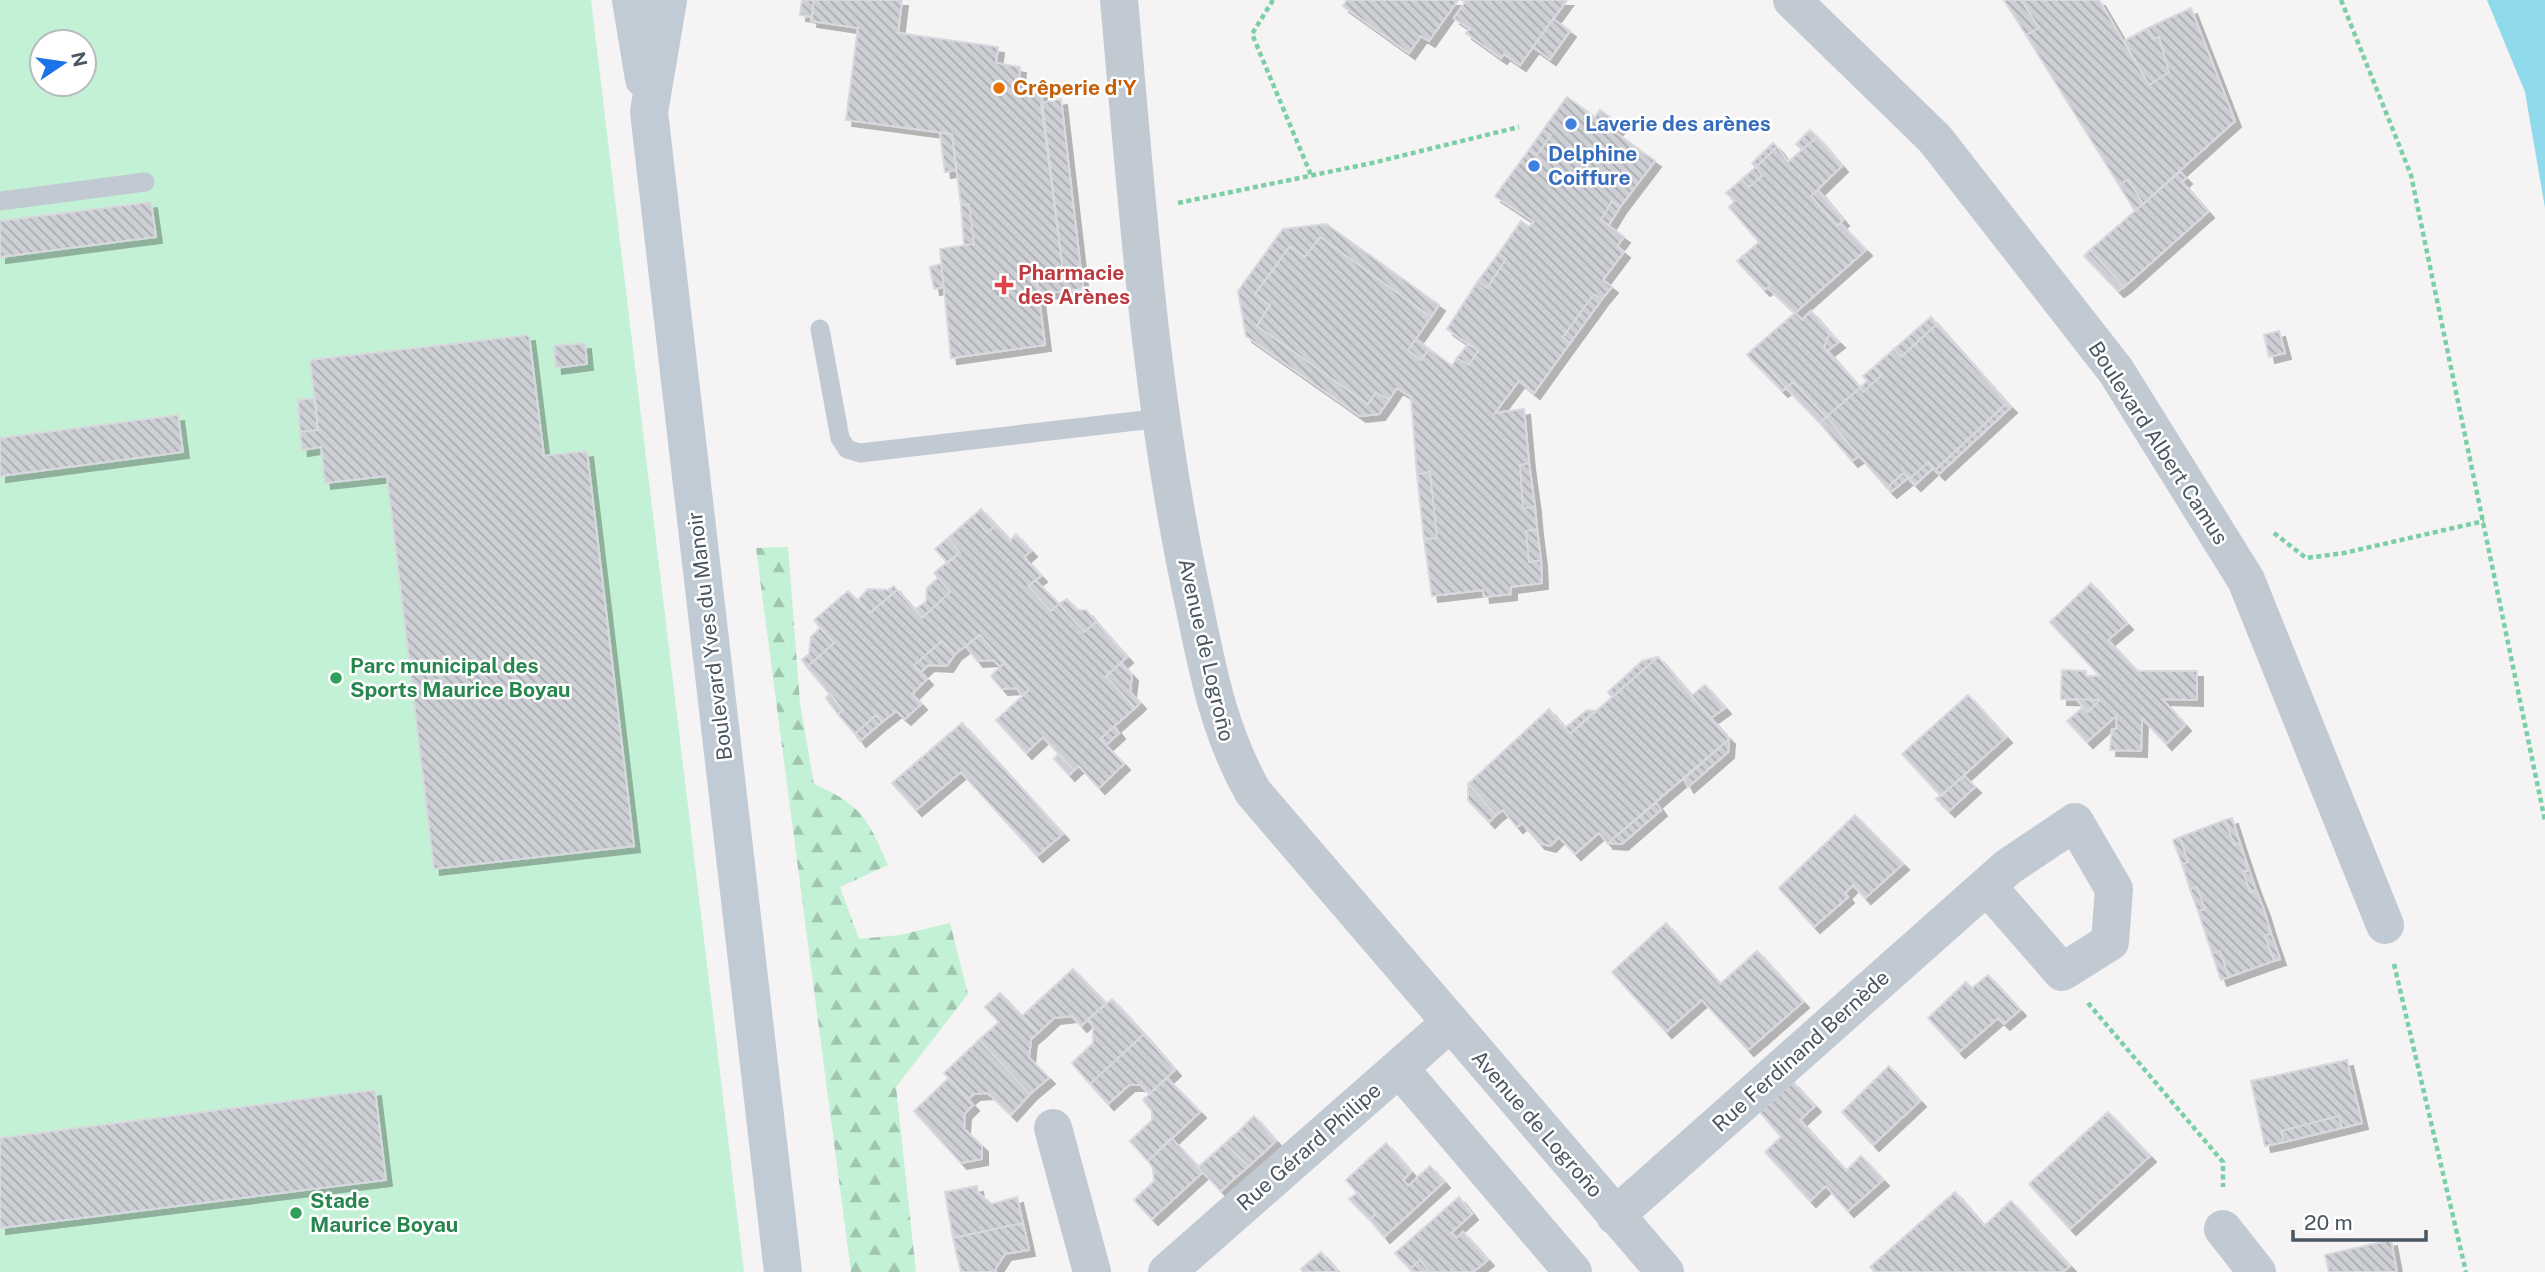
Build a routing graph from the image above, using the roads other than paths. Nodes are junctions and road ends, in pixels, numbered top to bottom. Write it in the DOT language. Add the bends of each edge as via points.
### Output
graph roads {
  1 [pos="631,0"];
  2 [pos="668,0"];
  3 [pos="1119,0"];
  4 [pos="1792,0"];
  5 [pos="649,112"];
  6 [pos="145,182"];
  7 [pos="0,201"];
  8 [pos="820,329"];
  9 [pos="1162,418"];
  10 [pos="1987,886"];
  11 [pos="2385,925"];
  12 [pos="1450,1023"];
  13 [pos="1399,1068"];
  14 [pos="1053,1128"];
  15 [pos="1615,1216"];
  16 [pos="2222,1230"];
  17 [pos="783,1272"];
  18 [pos="1092,1272"];
  19 [pos="1167,1272"];
  20 [pos="1573,1272"];
  21 [pos="1665,1272"];
  22 [pos="2257,1272"];
  1 -- 5 [label="main road"];
  2 -- 5 [label="main road, Boulevard Yves du Manoir"];
  3 -- 9 [label="street, Avenue de Logroño"];
  4 -- 11 [label="street, Boulevard Albert Camus" via="1935,139 2116,372 2246,580"];
  5 -- 17 [label="main road, Boulevard Yves du Manoir"];
  6 -- 7 [label="lane"];
  8 -- 9 [label="lane" via="840,438 847,449 860,453"];
  9 -- 12 [label="street, Avenue de Logroño" via="1177,525 1217,715 1232,756 1252,792"];
  10 -- 10 [label="street, Rue Ferdinand Bernède" via="2076,822 2115,889 2110,942 2063,972"];
  10 -- 15 [label="street, Rue Ferdinand Bernède"];
  12 -- 13 [label="street, Rue Gérard Philipe"];
  12 -- 15 [label="street, Avenue de Logroño"];
  13 -- 19 [label="street, Rue Gérard Philipe"];
  13 -- 20 [label="street"];
  14 -- 18 [label="street"];
  15 -- 21 [label="street, Avenue de Logroño"];
  16 -- 22 [label="street"];
}
